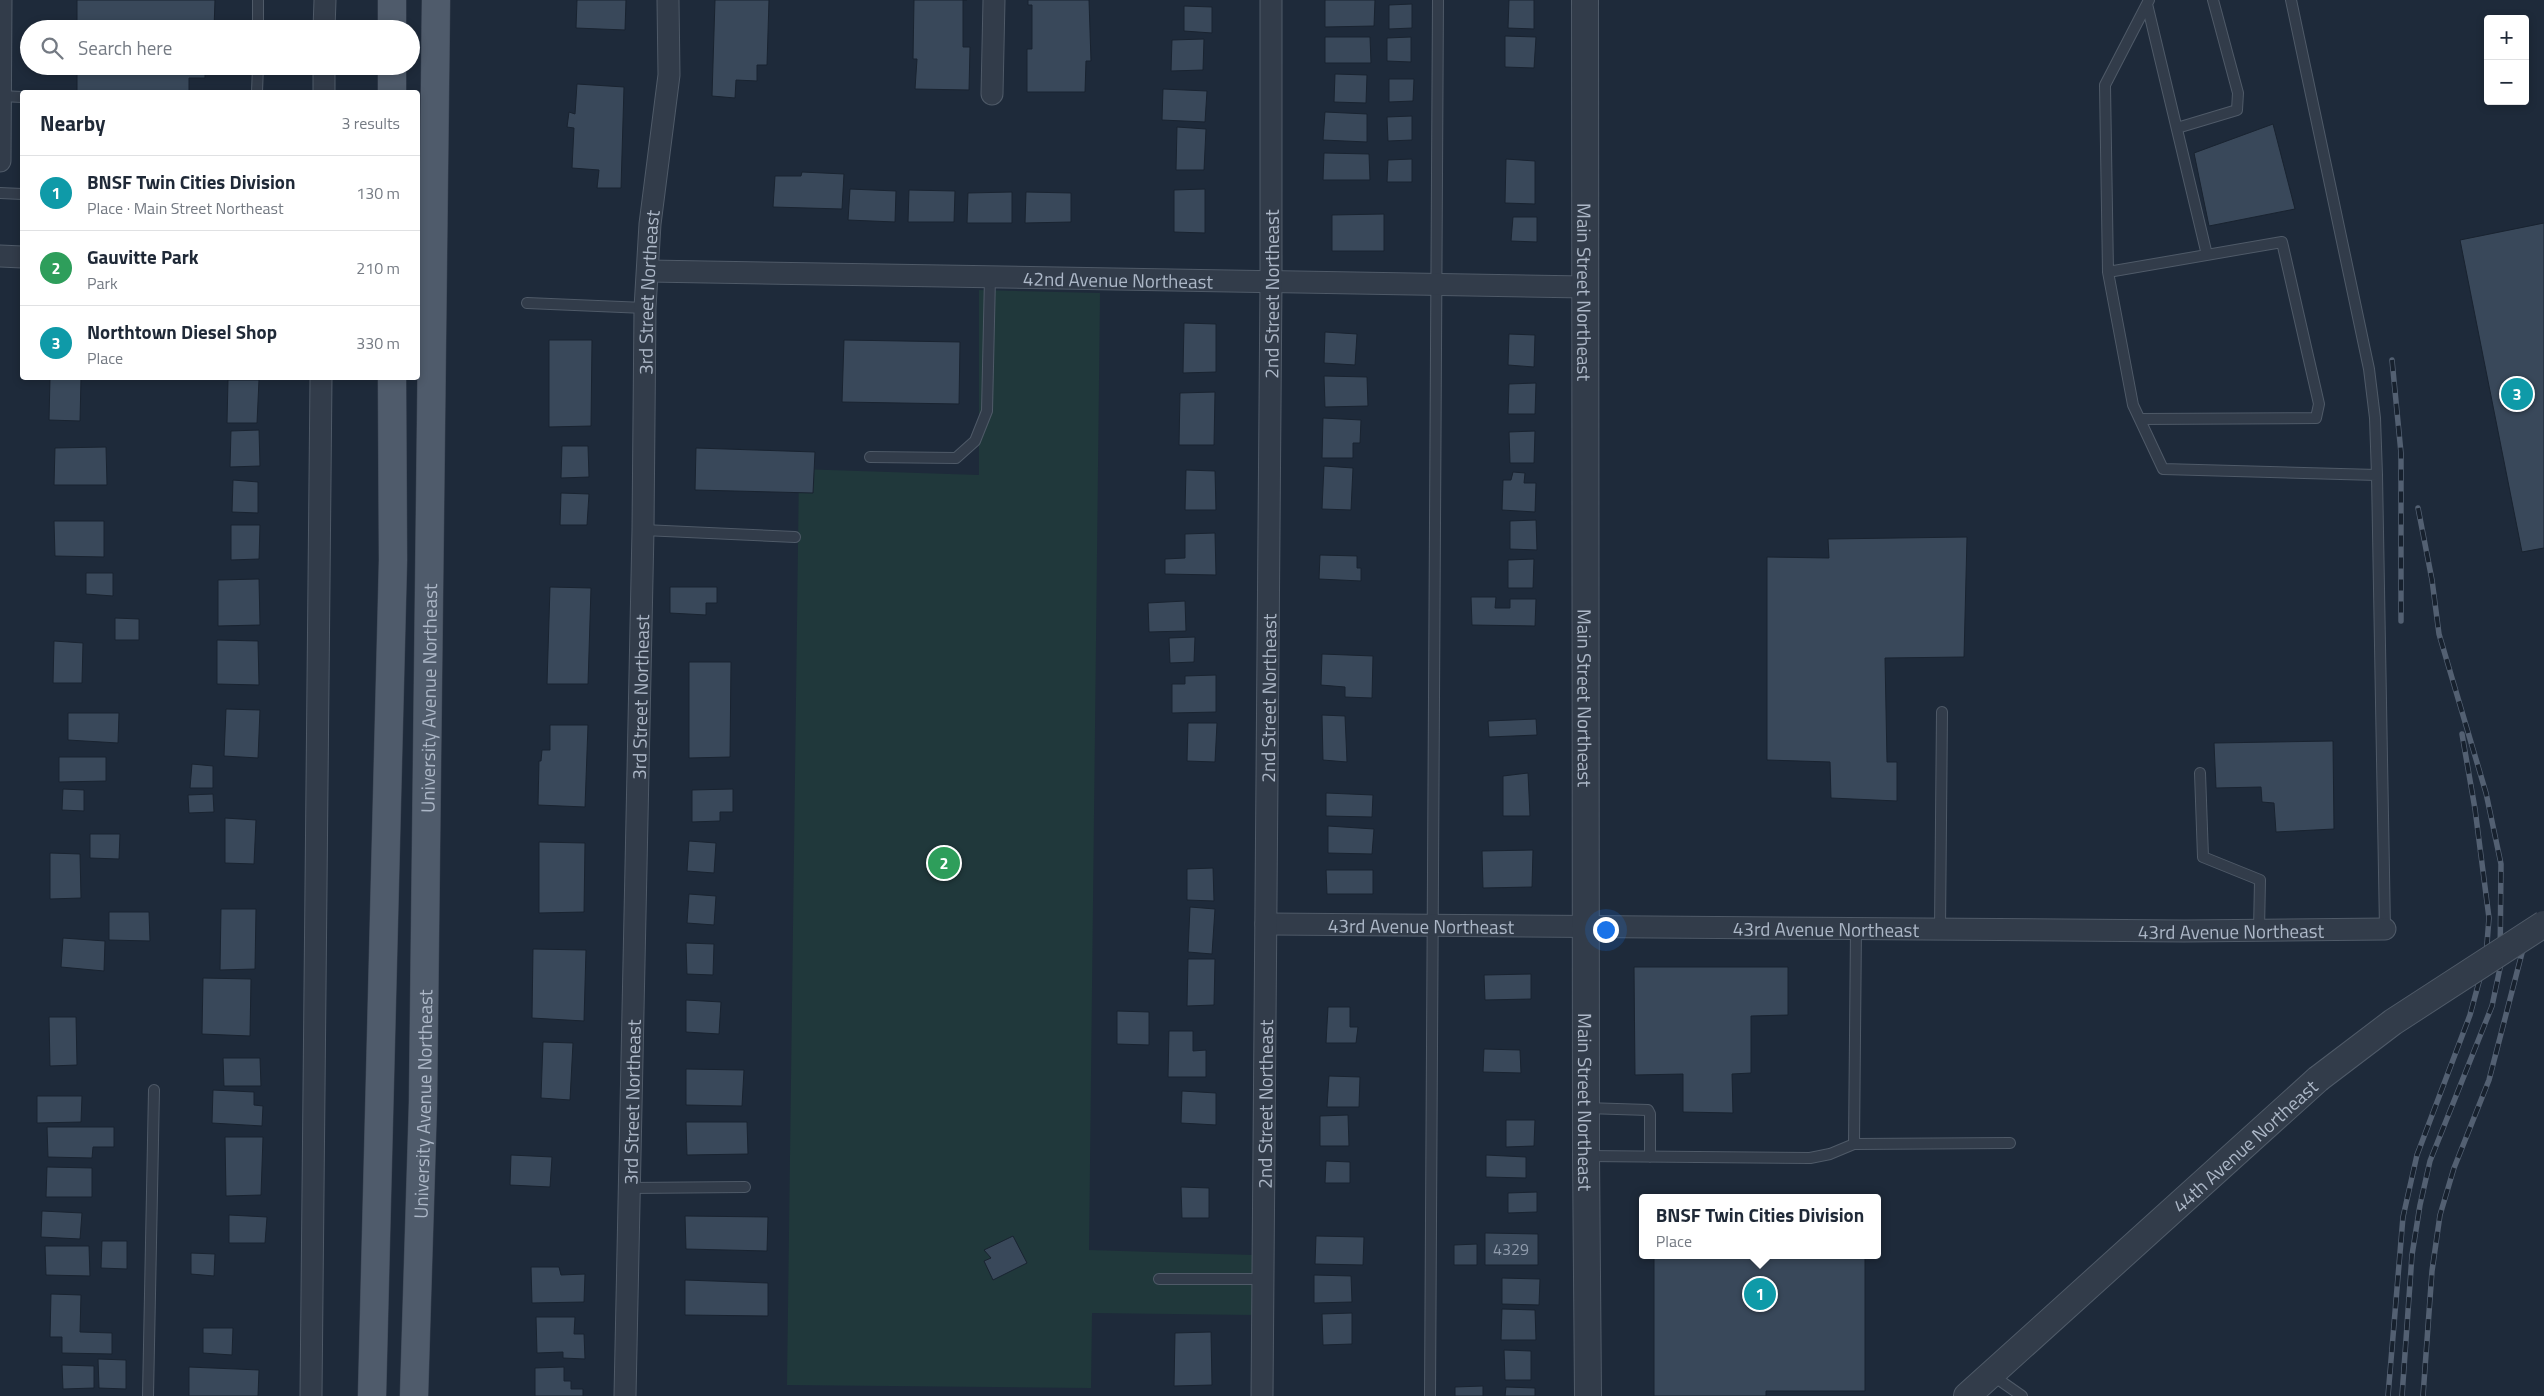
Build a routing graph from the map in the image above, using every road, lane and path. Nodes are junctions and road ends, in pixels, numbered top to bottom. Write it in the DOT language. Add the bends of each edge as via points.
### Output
graph roads {
  1 [pos="2,0"];
  2 [pos="258,0"];
  3 [pos="325,0"];
  4 [pos="392,0"];
  5 [pos="436,0"];
  6 [pos="668,0"];
  7 [pos="994,0"];
  8 [pos="1271,0"];
  9 [pos="1438,0"];
  10 [pos="1584,0"];
  11 [pos="2213,0"];
  12 [pos="2291,0"];
  13 [pos="2148,2"];
  14 [pos="258,20"];
  15 [pos="324,20"];
  16 [pos="392,20"];
  17 [pos="258,75"];
  18 [pos="324,75"];
  19 [pos="392,75"];
  20 [pos="257,90"];
  21 [pos="324,90"];
  22 [pos="392,90"];
  23 [pos="992,94"];
  24 [pos="1,96"];
  25 [pos="20,97"];
  26 [pos="2177,128"];
  27 [pos="0,161"];
  28 [pos="0,193"];
  29 [pos="20,194"];
  30 [pos="2207,255"];
  31 [pos="0,256"];
  32 [pos="20,257"];
  33 [pos="649,271"];
  34 [pos="2108,272"];
  35 [pos="990,277"];
  36 [pos="1271,282"];
  37 [pos="1436,285"];
  38 [pos="1586,287"];
  39 [pos="528,303"];
  40 [pos="645,308"];
  41 [pos="321,380"];
  42 [pos="392,380"];
  43 [pos="2140,419"];
  44 [pos="870,457"];
  45 [pos="2377,475"];
  46 [pos="643,530"];
  47 [pos="795,537"];
  48 [pos="1942,712"];
  49 [pos="2200,773"];
  50 [pos="1266,924"];
  51 [pos="2544,924"];
  52 [pos="1433,925"];
  53 [pos="1586,926"];
  54 [pos="1856,928"];
  55 [pos="1940,929"];
  56 [pos="2385,929"];
  57 [pos="2259,930"];
  58 [pos="154,1090"];
  59 [pos="1586,1108"];
  60 [pos="2010,1143"];
  61 [pos="1854,1144"];
  62 [pos="1586,1156"];
  63 [pos="1650,1156"];
  64 [pos="745,1186"];
  65 [pos="629,1188"];
  66 [pos="1158,1279"];
  67 [pos="1263,1279"];
  68 [pos="1991,1375"];
  69 [pos="148,1396"];
  70 [pos="311,1396"];
  71 [pos="372,1396"];
  72 [pos="414,1396"];
  73 [pos="624,1396"];
  74 [pos="1262,1396"];
  75 [pos="1430,1396"];
  76 [pos="1588,1396"];
  77 [pos="1967,1396"];
  78 [pos="2022,1396"];
  1 -- 24 [label="street"];
  2 -- 14 [label="lane"];
  3 -- 15 [label="street"];
  4 -- 16 [label="main road"];
  5 -- 72 [label="main road, University Avenue Northeast" via="423,1102"];
  6 -- 33 [label="street, 3rd Street Northeast" via="668,75 650,224"];
  7 -- 23 [label="street"];
  8 -- 36 [label="street, 2nd Street Northeast"];
  9 -- 37 [label="lane"];
  10 -- 38 [label="street, Main Street Northeast"];
  11 -- 26 [label="lane" via="2238,93 2237,110"];
  12 -- 45 [label="lane" via="2369,369"];
  13 -- 26 [label="lane"];
  13 -- 34 [label="lane" via="2105,85"];
  17 -- 20 [label="lane"];
  18 -- 21 [label="street"];
  19 -- 22 [label="main road"];
  24 -- 25 [label="lane"];
  24 -- 27 [label="street"];
  26 -- 30 [label="lane"];
  28 -- 29 [label="lane"];
  30 -- 34 [label="lane"];
  30 -- 43 [label="lane" via="2282,242 2320,404 2316,418"];
  31 -- 32 [label="street"];
  33 -- 35 [label="street, 42nd Avenue Northeast"];
  33 -- 40 [label="street, 3rd Street Northeast"];
  34 -- 43 [label="lane" via="2133,405"];
  35 -- 36 [label="street, 42nd Avenue Northeast"];
  35 -- 44 [label="lane" via="987,411 975,441 956,458"];
  36 -- 37 [label="street, 42nd Avenue Northeast"];
  36 -- 50 [label="street, 2nd Street Northeast"];
  37 -- 38 [label="street, 42nd Avenue Northeast"];
  37 -- 52 [label="lane"];
  38 -- 53 [label="street, Main Street Northeast"];
  39 -- 40 [label="lane"];
  40 -- 46 [label="street, 3rd Street Northeast"];
  41 -- 70 [label="street"];
  42 -- 71 [label="main road, University Avenue Northeast" via="393,560"];
  43 -- 45 [label="lane" via="2163,469"];
  45 -- 56 [label="lane"];
  46 -- 47 [label="lane"];
  46 -- 65 [label="street, 3rd Street Northeast"];
  48 -- 55 [label="lane"];
  49 -- 57 [label="lane" via="2203,857 2260,880"];
  50 -- 52 [label="street, 43rd Avenue Northeast"];
  50 -- 67 [label="street, 2nd Street Northeast"];
  51 -- 68 [label="street, 44th Avenue Northeast, bridge" via="2386,1027 2318,1079"];
  52 -- 53 [label="street, 43rd Avenue Northeast"];
  52 -- 75 [label="lane"];
  53 -- 54 [label="street, 43rd Avenue Northeast"];
  53 -- 59 [label="street, Main Street Northeast"];
  54 -- 55 [label="street, 43rd Avenue Northeast"];
  54 -- 61 [label="lane"];
  55 -- 57 [label="street, 43rd Avenue Northeast"];
  56 -- 57 [label="street, 43rd Avenue Northeast"];
  58 -- 69 [label="lane"];
  59 -- 62 [label="street, Main Street Northeast"];
  59 -- 63 [label="lane" via="1648,1110"];
  60 -- 61 [label="lane"];
  61 -- 63 [label="lane" via="1810,1158"];
  62 -- 63 [label="lane"];
  62 -- 76 [label="street, Main Street Northeast"];
  64 -- 65 [label="lane"];
  65 -- 73 [label="street, 3rd Street Northeast"];
  66 -- 67 [label="lane"];
  67 -- 74 [label="street, 2nd Street Northeast"];
  68 -- 77 [label="street, 44th Avenue Northeast"];
  68 -- 78 [label="lane"];
}
